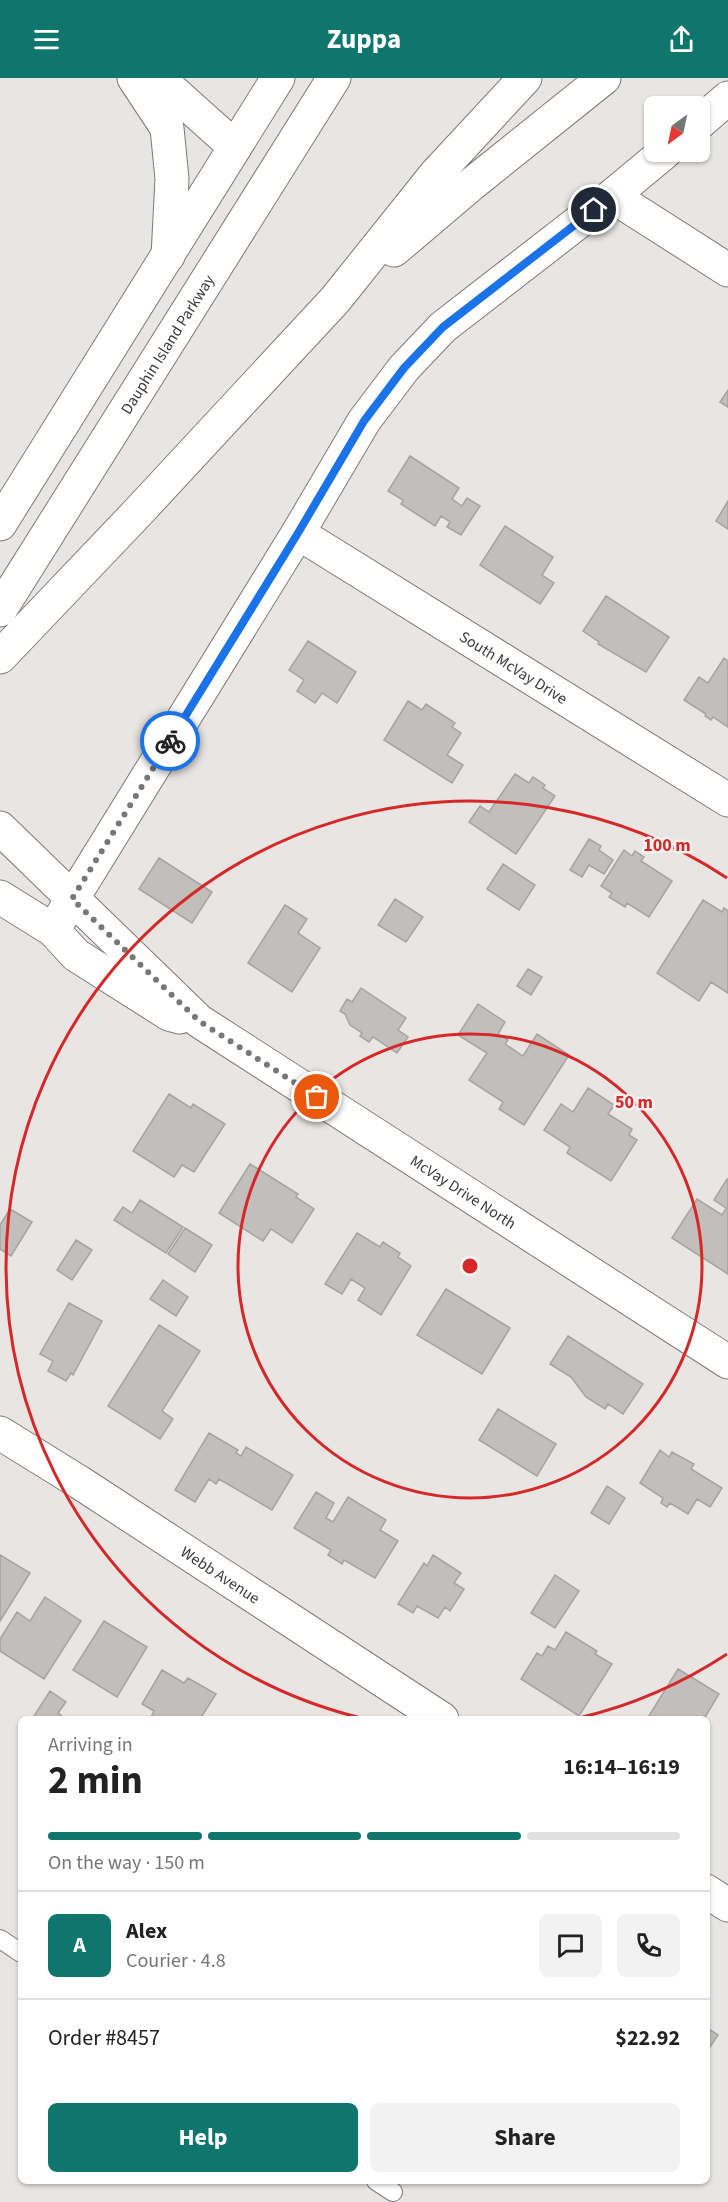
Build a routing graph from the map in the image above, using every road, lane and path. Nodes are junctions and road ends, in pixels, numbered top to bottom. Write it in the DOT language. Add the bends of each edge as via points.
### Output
graph roads {
  1 [pos="134,78"];
  2 [pos="158,78"];
  3 [pos="278,78"];
  4 [pos="334,78"];
  5 [pos="525,78"];
  6 [pos="604,78"];
  7 [pos="728,98"];
  8 [pos="710,114"];
  9 [pos="236,147"];
  10 [pos="653,162"];
  11 [pos="612,196"];
  12 [pos="168,256"];
  13 [pos="728,270"];
  14 [pos="335,300"];
  15 [pos="0,524"];
  16 [pos="298,533"];
  17 [pos="0,610"];
  18 [pos="0,657"];
  19 [pos="728,800"];
  20 [pos="0,828"];
  21 [pos="0,897"];
  22 [pos="72,899"];
  23 [pos="53,930"];
  24 [pos="199,1021"];
  25 [pos="728,1362"];
  26 [pos="0,1433"];
  27 [pos="437,1716"];
  28 [pos="710,1894"];
  29 [pos="728,1905"];
  30 [pos="0,1939"];
  31 [pos="18,1951"];
  32 [pos="381,2184"];
  33 [pos="393,2192"];
  1 -- 12 [label="main road" via="167,128 172,179"];
  2 -- 9 [label="main road"];
  3 -- 9 [label="main road"];
  4 -- 17 [label="main road, Dauphin Island Parkway"];
  5 -- 14 [label="main road" via="435,175"];
  6 -- 14 [label="main road"];
  7 -- 8 [label="main road"];
  9 -- 12 [label="main road"];
  10 -- 11 [label="main road"];
  11 -- 13 [label="main road"];
  11 -- 16 [label="main road" via="443,327 404,368 364,421"];
  12 -- 15 [label="main road"];
  14 -- 18 [label="main road"];
  16 -- 19 [label="main road, South McVay Drive"];
  16 -- 22 [label="main road"];
  20 -- 22 [label="main road, McVay Drive North"];
  21 -- 23 [label="main road, McVay Drive North"];
  22 -- 23 [label="main road"];
  22 -- 24 [label="main road, McVay Drive North"];
  23 -- 24 [label="main road, McVay Drive North" via="76,955 169,1014"];
  24 -- 25 [label="main road, McVay Drive North"];
  26 -- 27 [label="main road, Webb Avenue"];
  28 -- 29 [label="main road"];
  30 -- 31 [label="lane"];
  32 -- 33 [label="lane"];
}
